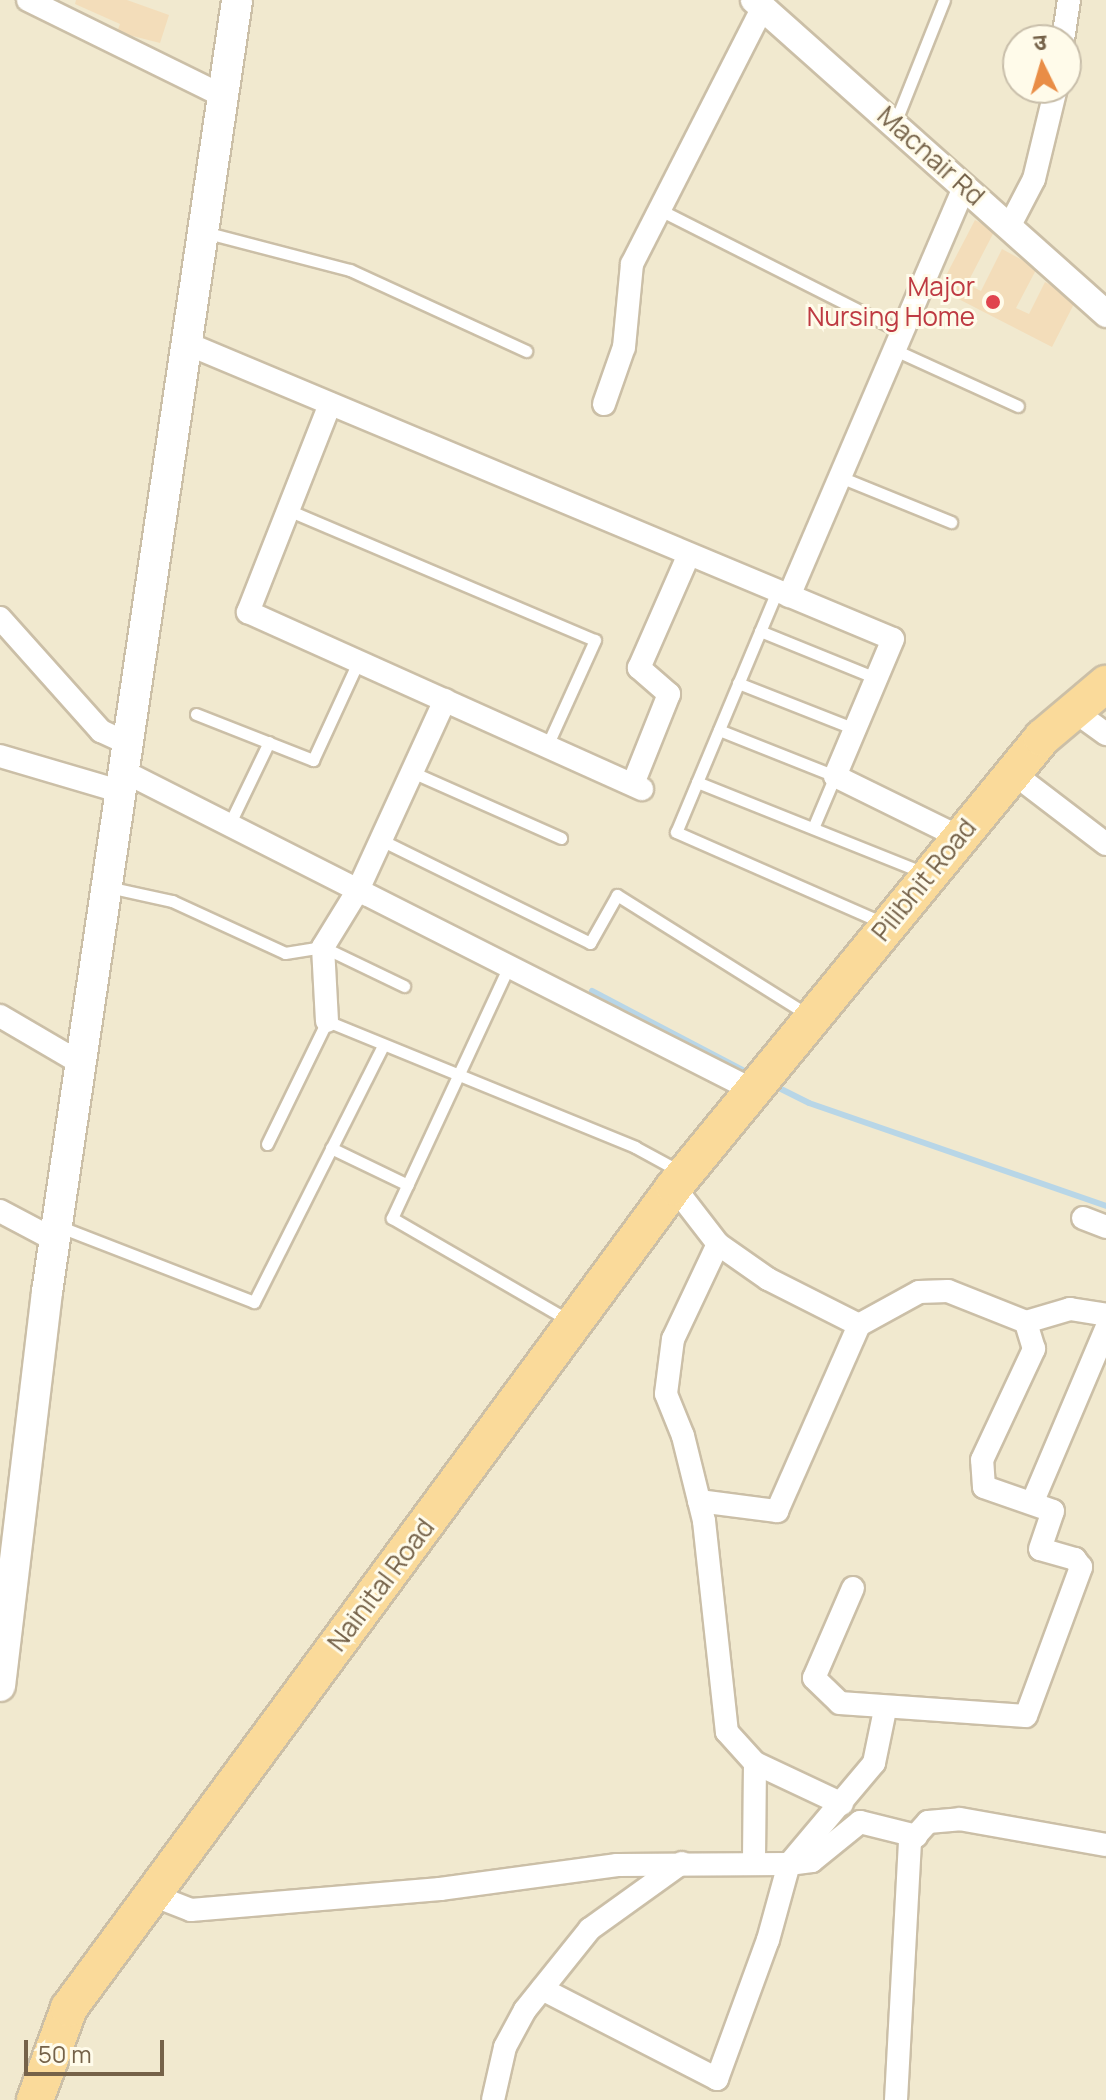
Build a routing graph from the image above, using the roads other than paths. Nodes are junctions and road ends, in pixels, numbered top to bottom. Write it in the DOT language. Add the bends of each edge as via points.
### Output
graph roads {
  1 [pos="28,0"];
  2 [pos="237,0"];
  3 [pos="944,0"];
  4 [pos="1069,0"];
  5 [pos="758,4"];
  6 [pos="1065,24"];
  7 [pos="223,96"];
  8 [pos="1052,104"];
  9 [pos="895,123"];
  10 [pos="965,186"];
  11 [pos="660,210"];
  12 [pos="1009,227"];
  13 [pos="204,231"];
  14 [pos="1106,314"];
  15 [pos="899,341"];
  16 [pos="188,344"];
  17 [pos="526,351"];
  18 [pos="330,404"];
  19 [pos="604,404"];
  20 [pos="1018,406"];
  21 [pos="840,477"];
  22 [pos="288,510"];
  23 [pos="951,522"];
  24 [pos="689,554"];
  25 [pos="783,593"];
  26 [pos="0,618"];
  27 [pos="760,631"];
  28 [pos="358,662"];
  29 [pos="876,678"];
  30 [pos="738,683"];
  31 [pos="1106,684"];
  32 [pos="445,700"];
  33 [pos="1077,713"];
  34 [pos="196,714"];
  35 [pos="855,729"];
  36 [pos="719,730"];
  37 [pos="1106,734"];
  38 [pos="269,742"];
  39 [pos="547,746"];
  40 [pos="0,756"];
  41 [pos="126,770"];
  42 [pos="412,772"];
  43 [pos="1013,773"];
  44 [pos="835,776"];
  45 [pos="697,782"];
  46 [pos="229,825"];
  47 [pos="813,828"];
  48 [pos="959,837"];
  49 [pos="561,838"];
  50 [pos="381,840"];
  51 [pos="1106,844"];
  52 [pos="928,875"];
  53 [pos="108,887"];
  54 [pos="358,890"];
  55 [pos="887,925"];
  56 [pos="323,947"];
  57 [pos="509,966"];
  58 [pos="404,986"];
  59 [pos="0,1016"];
  60 [pos="812,1017"];
  61 [pos="327,1021"];
  62 [pos="383,1046"];
  63 [pos="82,1064"];
  64 [pos="459,1079"];
  65 [pos="759,1083"];
  66 [pos="267,1144"];
  67 [pos="331,1148"];
  68 [pos="679,1181"];
  69 [pos="408,1185"];
  70 [pos="0,1211"];
  71 [pos="1083,1218"];
  72 [pos="1106,1227"];
  73 [pos="56,1233"];
  74 [pos="718,1244"];
  75 [pos="1106,1315"];
  76 [pos="1026,1322"];
  77 [pos="576,1325"];
  78 [pos="859,1325"];
  79 [pos="1106,1329"];
  80 [pos="699,1501"];
  81 [pos="1033,1501"];
  82 [pos="10,1518"];
  83 [pos="853,1588"];
  84 [pos="0,1686"];
  85 [pos="885,1710"];
  86 [pos="755,1763"];
  87 [pos="842,1804"];
  88 [pos="916,1836"];
  89 [pos="1106,1845"];
  90 [pos="685,1861"];
  91 [pos="754,1861"];
  92 [pos="789,1864"];
  93 [pos="150,1894"];
  94 [pos="542,1989"];
  95 [pos="35,2100"];
  96 [pos="493,2100"];
  97 [pos="896,2100"];
  1 -- 7 [label="street"];
  2 -- 7 [label="main road"];
  3 -- 9 [label="lane"];
  4 -- 6 [label="street"];
  5 -- 9 [label="street, Macnair Rd"];
  5 -- 11 [label="street"];
  7 -- 13 [label="main road"];
  8 -- 12 [label="street" via="1034,179"];
  9 -- 10 [label="street, Macnair Rd"];
  10 -- 12 [label="street, Macnair Rd"];
  10 -- 15 [label="street"];
  11 -- 15 [label="lane"];
  11 -- 19 [label="street" via="632,264 624,347"];
  12 -- 14 [label="street, Macnair Rd"];
  13 -- 16 [label="main road"];
  13 -- 17 [label="lane" via="350,270"];
  15 -- 20 [label="lane"];
  15 -- 21 [label="street"];
  16 -- 18 [label="street"];
  16 -- 41 [label="main road"];
  18 -- 22 [label="street"];
  18 -- 24 [label="street"];
  21 -- 23 [label="lane"];
  21 -- 25 [label="street"];
  22 -- 28 [label="street" via="248,612"];
  22 -- 39 [label="lane" via="595,640"];
  24 -- 25 [label="street"];
  24 -- 39 [label="street" via="639,668 669,694 638,786"];
  25 -- 27 [label="lane"];
  25 -- 29 [label="street" via="893,639"];
  26 -- 41 [label="street" via="101,731"];
  27 -- 29 [label="lane"];
  27 -- 30 [label="lane"];
  28 -- 32 [label="street"];
  28 -- 38 [label="lane" via="313,760"];
  29 -- 35 [label="street"];
  30 -- 35 [label="lane"];
  30 -- 36 [label="lane"];
  31 -- 33 [label="highway, Pilibhit Road"];
  32 -- 39 [label="street"];
  32 -- 42 [label="street"];
  33 -- 37 [label="street"];
  33 -- 43 [label="highway, Pilibhit Road" via="1042,738"];
  34 -- 38 [label="lane"];
  35 -- 44 [label="street"];
  36 -- 44 [label="lane"];
  36 -- 45 [label="lane"];
  38 -- 46 [label="lane"];
  40 -- 41 [label="street"];
  41 -- 46 [label="street"];
  41 -- 53 [label="main road"];
  42 -- 49 [label="lane"];
  42 -- 50 [label="street"];
  43 -- 48 [label="highway, Pilibhit Road"];
  43 -- 51 [label="street"];
  44 -- 47 [label="lane"];
  44 -- 48 [label="street"];
  45 -- 47 [label="lane"];
  45 -- 55 [label="lane" via="676,832"];
  46 -- 54 [label="street"];
  47 -- 52 [label="lane"];
  48 -- 52 [label="highway, Pilibhit Road"];
  50 -- 54 [label="street"];
  50 -- 60 [label="lane" via="590,943 617,895"];
  52 -- 55 [label="highway, Pilibhit Road"];
  53 -- 56 [label="lane" via="172,901 285,953"];
  53 -- 63 [label="main road"];
  54 -- 56 [label="street"];
  54 -- 57 [label="street"];
  55 -- 60 [label="highway, Pilibhit Road"];
  56 -- 58 [label="lane"];
  56 -- 61 [label="street"];
  57 -- 64 [label="lane"];
  57 -- 65 [label="street"];
  59 -- 63 [label="street"];
  60 -- 65 [label="highway, Pilibhit Road"];
  61 -- 62 [label="lane"];
  61 -- 66 [label="lane"];
  62 -- 64 [label="lane"];
  62 -- 67 [label="lane"];
  63 -- 73 [label="main road"];
  64 -- 68 [label="lane" via="635,1147"];
  64 -- 69 [label="lane"];
  65 -- 68 [label="highway, Nainital Road"];
  67 -- 69 [label="lane"];
  67 -- 73 [label="lane" via="254,1302"];
  68 -- 74 [label="street"];
  68 -- 77 [label="highway, Nainital Road"];
  69 -- 77 [label="lane" via="392,1218"];
  70 -- 73 [label="street"];
  71 -- 72 [label="street"];
  73 -- 82 [label="main road"];
  74 -- 78 [label="street" via="768,1279"];
  74 -- 80 [label="street" via="673,1339 666,1394"];
  75 -- 76 [label="street" via="1070,1309"];
  76 -- 78 [label="street" via="948,1291 919,1292"];
  76 -- 81 [label="street" via="1034,1349 982,1460 984,1487"];
  77 -- 93 [label="highway, Nainital Road"];
  78 -- 80 [label="street" via="777,1511"];
  79 -- 81 [label="street"];
  80 -- 86 [label="street" via="727,1732"];
  81 -- 85 [label="street" via="1053,1511 1040,1549 1075,1559 1081,1567 1026,1716"];
  82 -- 84 [label="main road"];
  83 -- 85 [label="street" via="814,1678 840,1703"];
  85 -- 87 [label="street" via="874,1763"];
  86 -- 87 [label="street"];
  86 -- 91 [label="street"];
  87 -- 92 [label="street"];
  88 -- 89 [label="street" via="928,1822 960,1819"];
  88 -- 92 [label="street" via="860,1822 812,1861"];
  88 -- 97 [label="street" via="910,1842"];
  90 -- 91 [label="street"];
  90 -- 93 [label="street" via="191,1910"];
  90 -- 94 [label="street" via="590,1929"];
  91 -- 92 [label="street"];
  92 -- 94 [label="street" via="768,1940 717,2079"];
  93 -- 95 [label="highway, Nainital Road" via="69,2008"];
  94 -- 96 [label="street" via="505,2047"];
}
